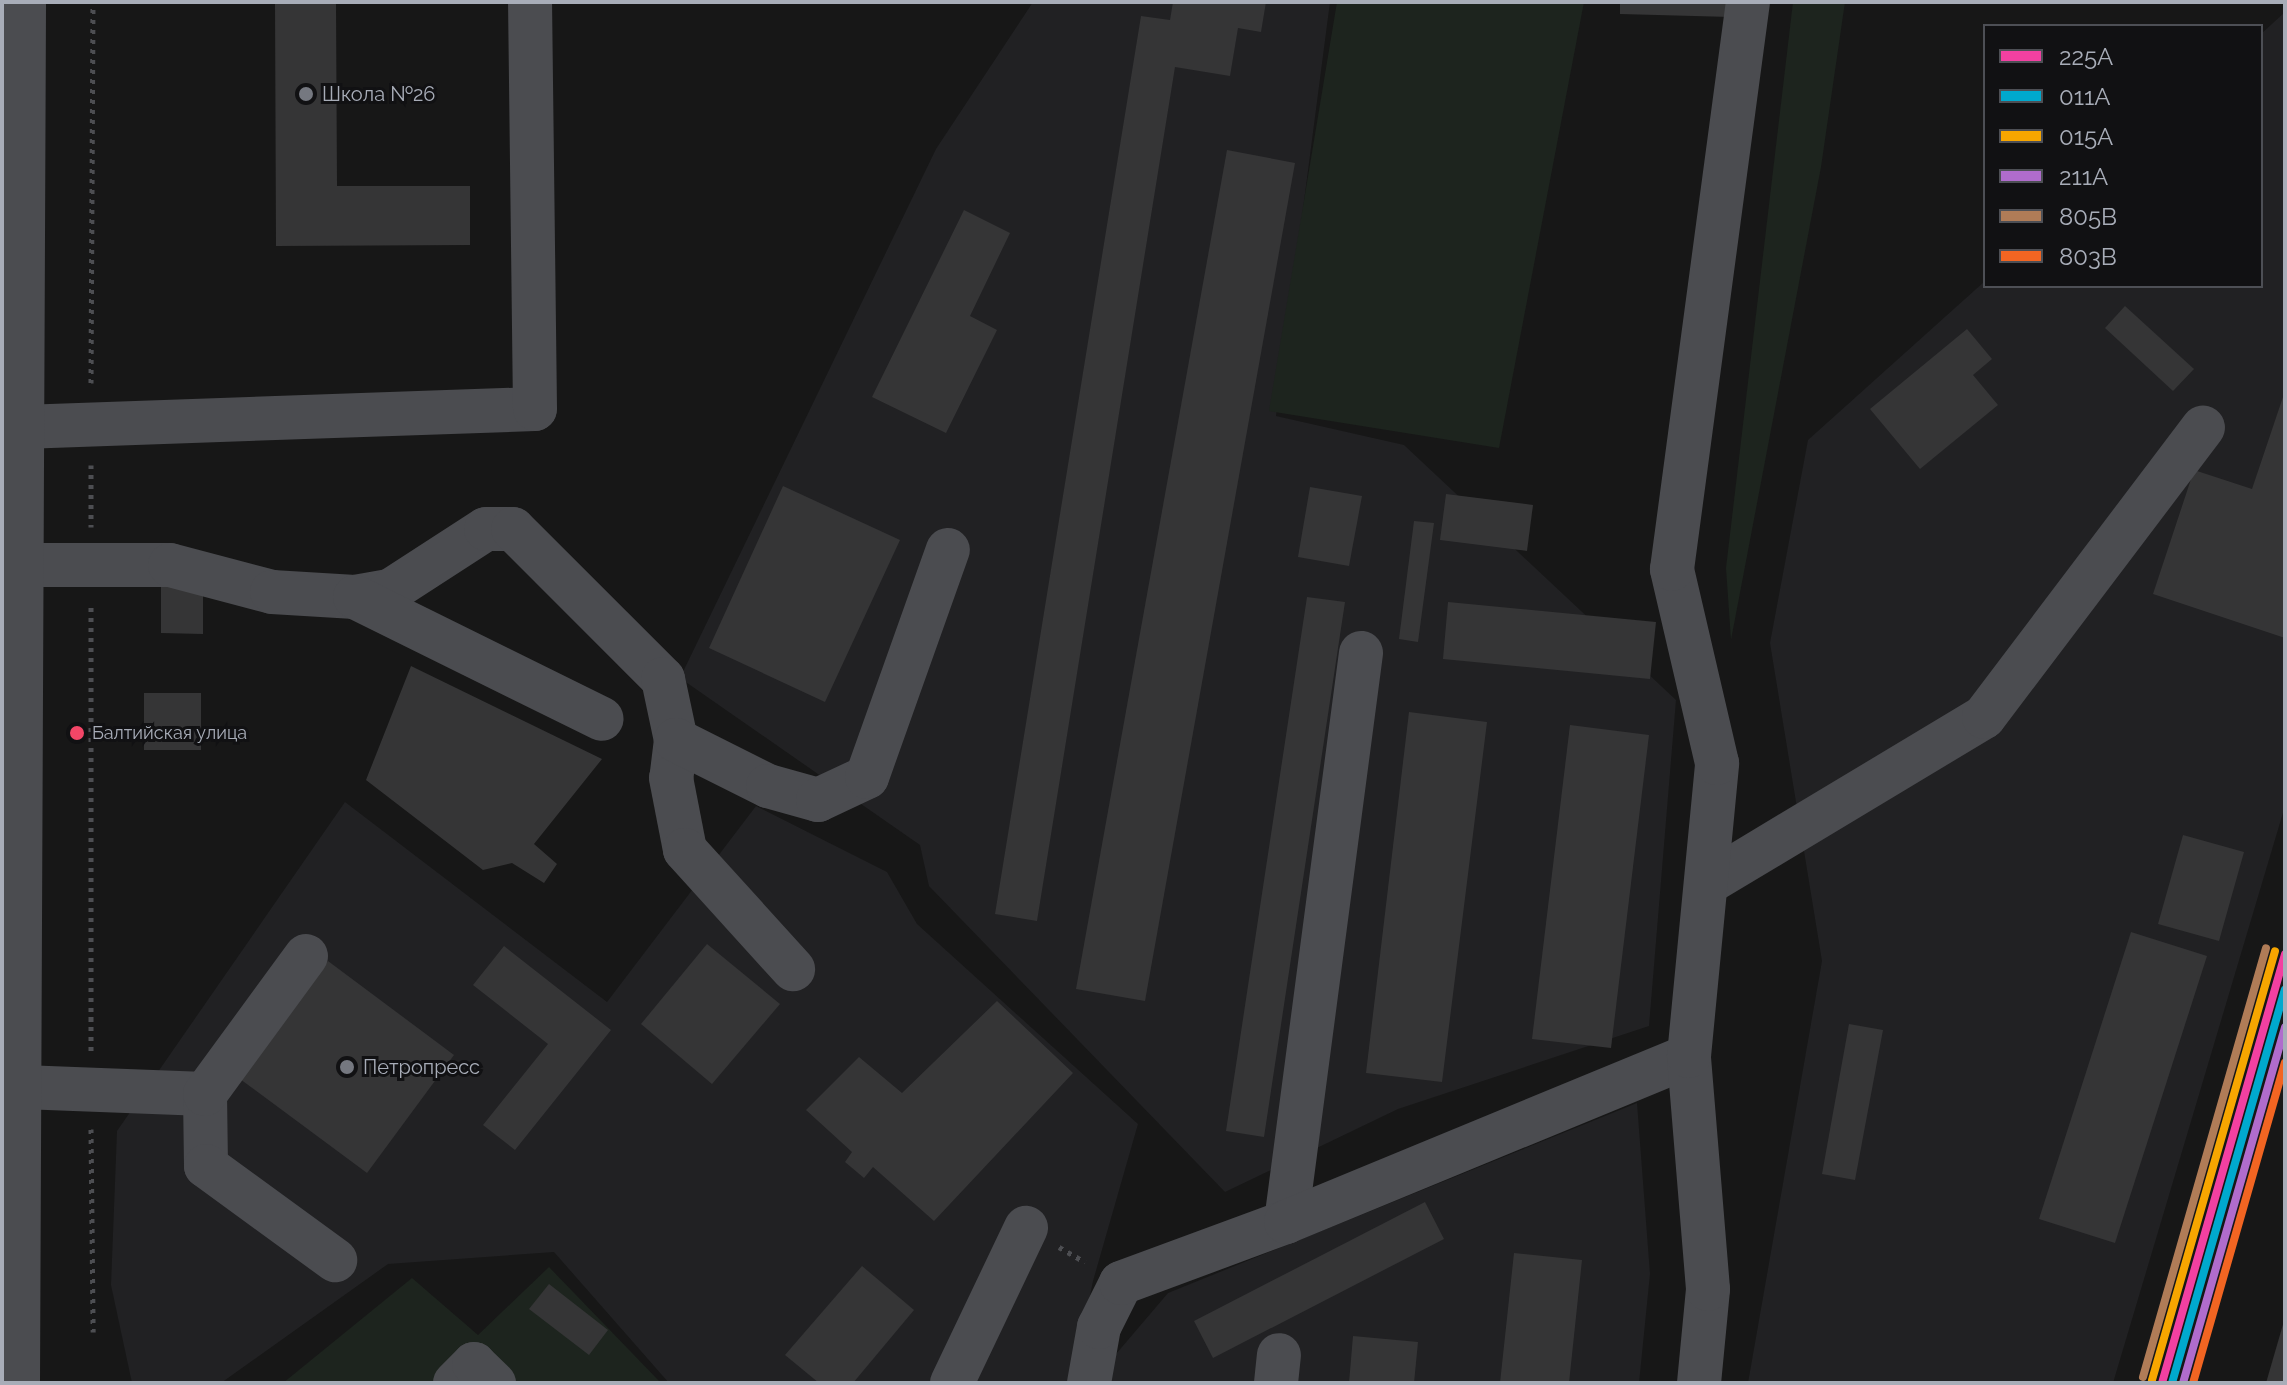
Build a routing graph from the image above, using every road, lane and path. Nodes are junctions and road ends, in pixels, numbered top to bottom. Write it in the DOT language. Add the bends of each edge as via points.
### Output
graph roads {
  1 [pos="24,2"];
  2 [pos="93,2"];
  3 [pos="530,2"];
  4 [pos="1748,2"];
  5 [pos="22,427"];
  6 [pos="90,427"];
  7 [pos="2203,427"];
  8 [pos="948,550"];
  9 [pos="91,562"];
  10 [pos="13,565"];
  11 [pos="355,597"];
  12 [pos="1361,653"];
  13 [pos="602,719"];
  14 [pos="676,740"];
  15 [pos="1706,884"];
  16 [pos="306,956"];
  17 [pos="793,969"];
  18 [pos="1689,1056"];
  19 [pos="22,1087"];
  20 [pos="91,1087"];
  21 [pos="205,1094"];
  22 [pos="1286,1222"];
  23 [pos="1026,1228"];
  24 [pos="335,1260"];
  25 [pos="1121,1283"];
  26 [pos="93,1332"];
  27 [pos="18,1383"];
  28 [pos="455,1383"];
  29 [pos="494,1383"];
  30 [pos="952,1383"];
  31 [pos="1089,1383"];
  32 [pos="1699,1383"];
  1 -- 5 [label="street"];
  2 -- 6 [label="path"];
  3 -- 6 [label="street" via="535,409"];
  4 -- 15 [label="street" via="1672,569 1717,763"];
  5 -- 6 [label="street"];
  5 -- 10 [label="street"];
  6 -- 9 [label="path"];
  7 -- 15 [label="street" via="1984,717"];
  8 -- 14 [label="street" via="867,777 818,800 768,786"];
  9 -- 10 [label="street"];
  9 -- 11 [label="street" via="170,565 272,592"];
  9 -- 20 [label="path"];
  10 -- 19 [label="street"];
  11 -- 13 [label="street"];
  11 -- 14 [label="street" via="390,591 486,529 513,529 663,679"];
  12 -- 22 [label="street"];
  14 -- 17 [label="street" via="671,778 685,850"];
  15 -- 18 [label="street"];
  16 -- 21 [label="street"];
  18 -- 22 [label="street"];
  18 -- 32 [label="street" via="1708,1289"];
  19 -- 20 [label="street"];
  19 -- 27 [label="street"];
  20 -- 21 [label="street"];
  20 -- 26 [label="path"];
  21 -- 24 [label="street" via="206,1166"];
  22 -- 25 [label="street"];
  23 -- 25 [label="path"];
  23 -- 30 [label="street"];
  25 -- 31 [label="street" via="1099,1327"];
  28 -- 29 [label="street" via="474,1364"];
}
